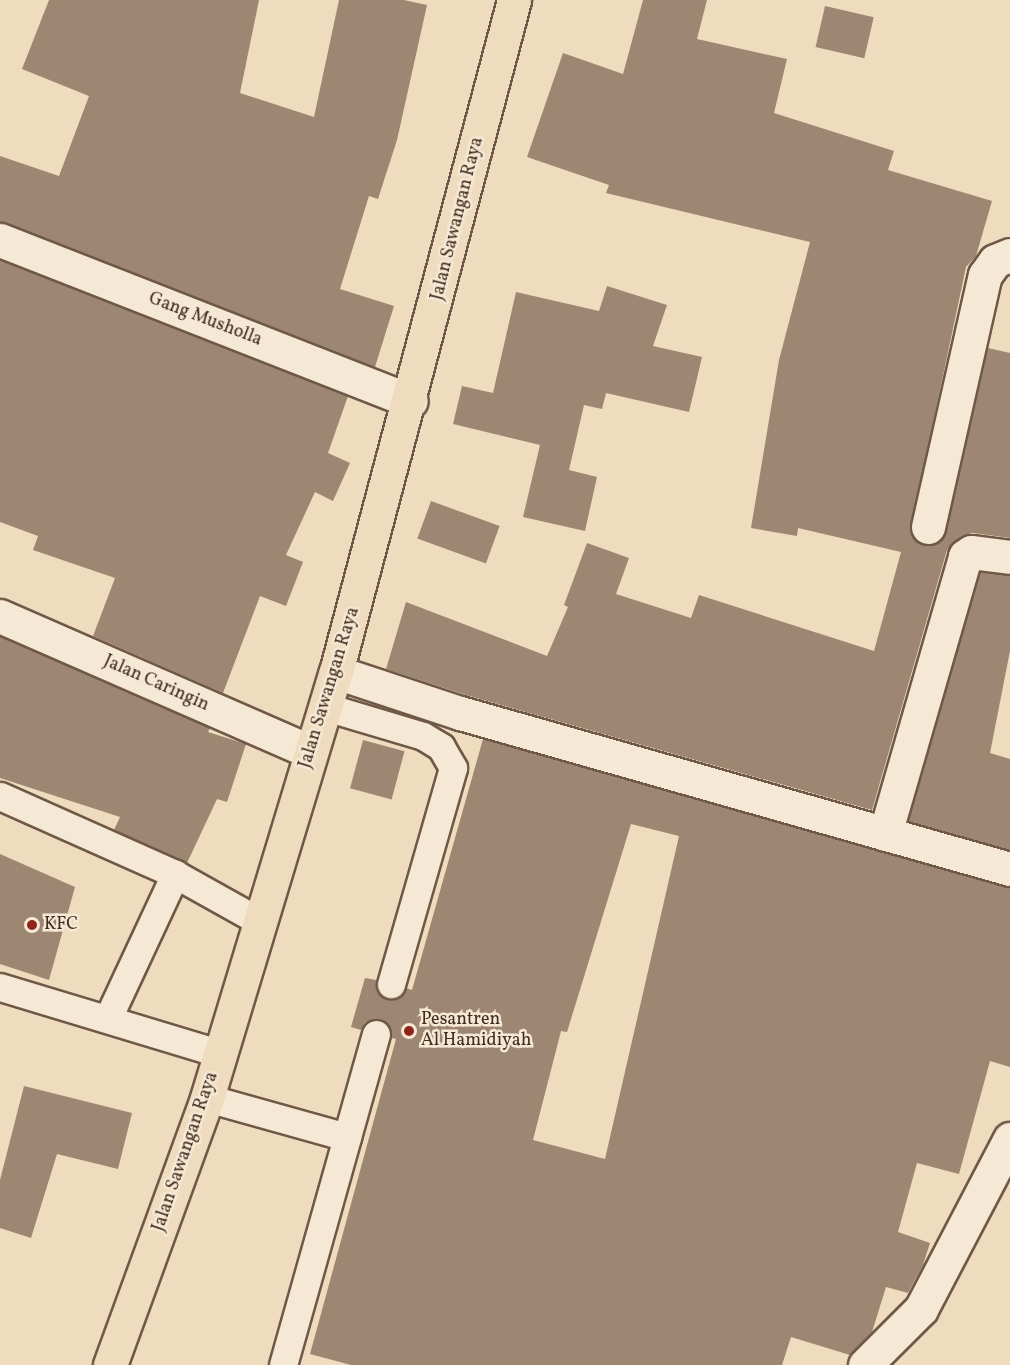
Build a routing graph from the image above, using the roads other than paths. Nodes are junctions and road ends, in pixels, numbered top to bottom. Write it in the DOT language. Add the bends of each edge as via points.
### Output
graph roads {
  1 [pos="514,0"];
  2 [pos="0,240"];
  3 [pos="1010,255"];
  4 [pos="411,400"];
  5 [pos="928,528"];
  6 [pos="1010,557"];
  7 [pos="0,616"];
  8 [pos="336,672"];
  9 [pos="326,707"];
  10 [pos="311,752"];
  11 [pos="0,796"];
  12 [pos="885,834"];
  13 [pos="1010,869"];
  14 [pos="175,874"];
  15 [pos="259,921"];
  16 [pos="391,984"];
  17 [pos="0,987"];
  18 [pos="108,1018"];
  19 [pos="376,1034"];
  20 [pos="219,1053"];
  21 [pos="207,1098"];
  22 [pos="347,1137"];
  23 [pos="1010,1139"];
  24 [pos="110,1365"];
  25 [pos="283,1365"];
  26 [pos="865,1365"];
  1 -- 4 [label="highway, Jalan Sawangan Raya"];
  2 -- 4 [label="street, Gang Musholla"];
  3 -- 5 [label="street" via="995,261 985,275"];
  4 -- 8 [label="highway, Jalan Sawangan Raya"];
  6 -- 12 [label="street" via="971,552 965,556"];
  7 -- 10 [label="street, Jalan Caringin"];
  8 -- 9 [label="highway, Jalan Sawangan Raya"];
  8 -- 12 [label="street" via="459,714"];
  9 -- 10 [label="highway, Jalan Sawangan Raya"];
  9 -- 16 [label="lane" via="423,736 441,747 453,768"];
  10 -- 15 [label="highway, Jalan Sawangan Raya"];
  11 -- 14 [label="lane"];
  12 -- 13 [label="street"];
  14 -- 15 [label="lane"];
  14 -- 18 [label="lane"];
  15 -- 20 [label="highway, Jalan Sawangan Raya"];
  17 -- 18 [label="lane" via="62,1009"];
  18 -- 20 [label="lane"];
  19 -- 22 [label="lane"];
  20 -- 21 [label="highway, Jalan Sawangan Raya"];
  21 -- 22 [label="lane"];
  21 -- 24 [label="highway, Jalan Sawangan Raya"];
  22 -- 25 [label="lane"];
  23 -- 26 [label="street" via="921,1309"];
}
